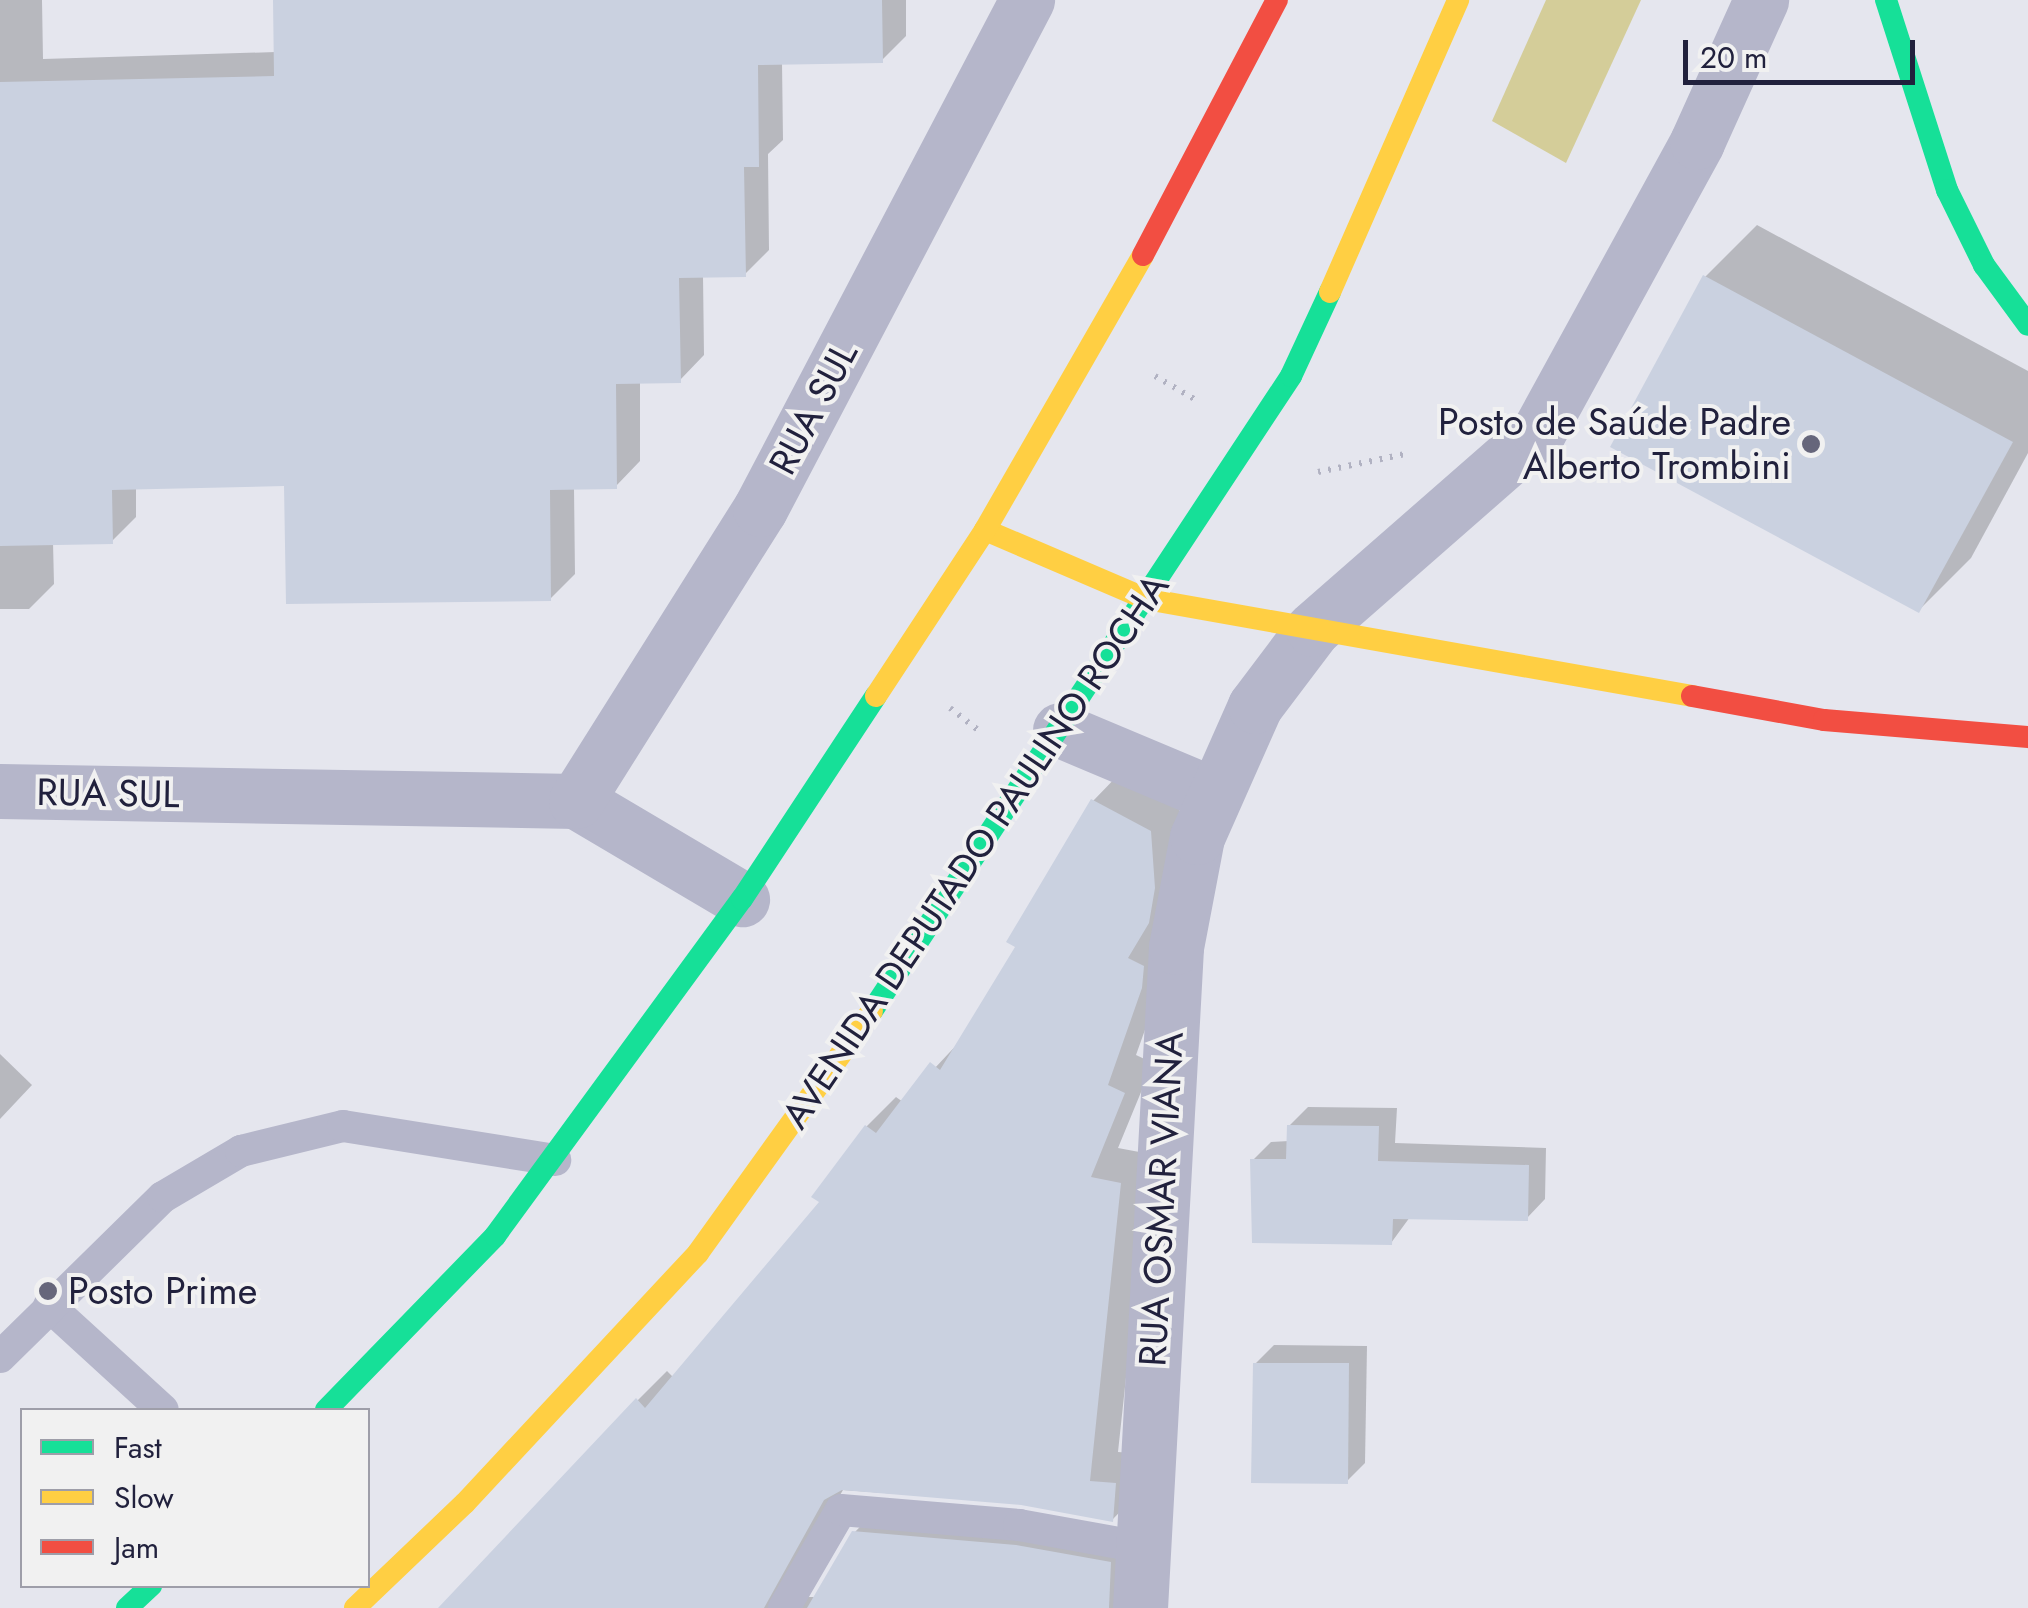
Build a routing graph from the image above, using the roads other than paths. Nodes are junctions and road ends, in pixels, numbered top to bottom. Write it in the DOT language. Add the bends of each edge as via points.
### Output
graph roads {
  1 [pos="1027,0"];
  2 [pos="1277,0"];
  3 [pos="1458,0"];
  4 [pos="1760,0"];
  5 [pos="1886,0"];
  6 [pos="2028,324"];
  7 [pos="985,530"];
  8 [pos="1146,599"];
  9 [pos="1313,629"];
  10 [pos="1060,730"];
  11 [pos="2028,737"];
  12 [pos="0,791"];
  13 [pos="1216,795"];
  14 [pos="576,801"];
  15 [pos="742,899"];
  16 [pos="555,1160"];
  17 [pos="49,1306"];
  18 [pos="0,1357"];
  19 [pos="161,1408"];
  20 [pos="328,1408"];
  21 [pos="1141,1547"];
  22 [pos="150,1588"];
  23 [pos="128,1608"];
  24 [pos="355,1608"];
  25 [pos="784,1608"];
  26 [pos="1140,1608"];
  1 -- 14 [label="street, RUA SUL" via="760,509"];
  2 -- 7 [label="main road" via="1097,342"];
  3 -- 8 [label="main road, AVENIDA DEPUTADO PAULINO ROCHA" via="1411,120 1291,376"];
  4 -- 9 [label="street" via="1697,142 1538,431"];
  5 -- 6 [label="main road" via="1947,190 1984,265"];
  7 -- 8 [label="main road"];
  7 -- 15 [label="main road"];
  8 -- 9 [label="main road"];
  8 -- 10 [label="main road, AVENIDA DEPUTADO PAULINO ROCHA"];
  9 -- 11 [label="main road" via="1824,720"];
  9 -- 13 [label="street, RUA OSMAR VIANA" via="1254,706"];
  10 -- 13 [label="street"];
  10 -- 24 [label="main road, AVENIDA DEPUTADO PAULINO ROCHA" via="930,930 698,1252 465,1503"];
  12 -- 14 [label="street, RUA SUL"];
  13 -- 21 [label="street, RUA OSMAR VIANA" via="1197,837 1176,947"];
  14 -- 15 [label="street, RUA SUL"];
  15 -- 16 [label="main road"];
  16 -- 17 [label="lane" via="342,1126 241,1151 163,1197"];
  16 -- 20 [label="main road" via="495,1236"];
  17 -- 18 [label="lane"];
  17 -- 19 [label="lane"];
  21 -- 25 [label="lane" via="1019,1525 840,1510"];
  21 -- 26 [label="street, RUA OSMAR VIANA"];
  22 -- 23 [label="main road"];
}
